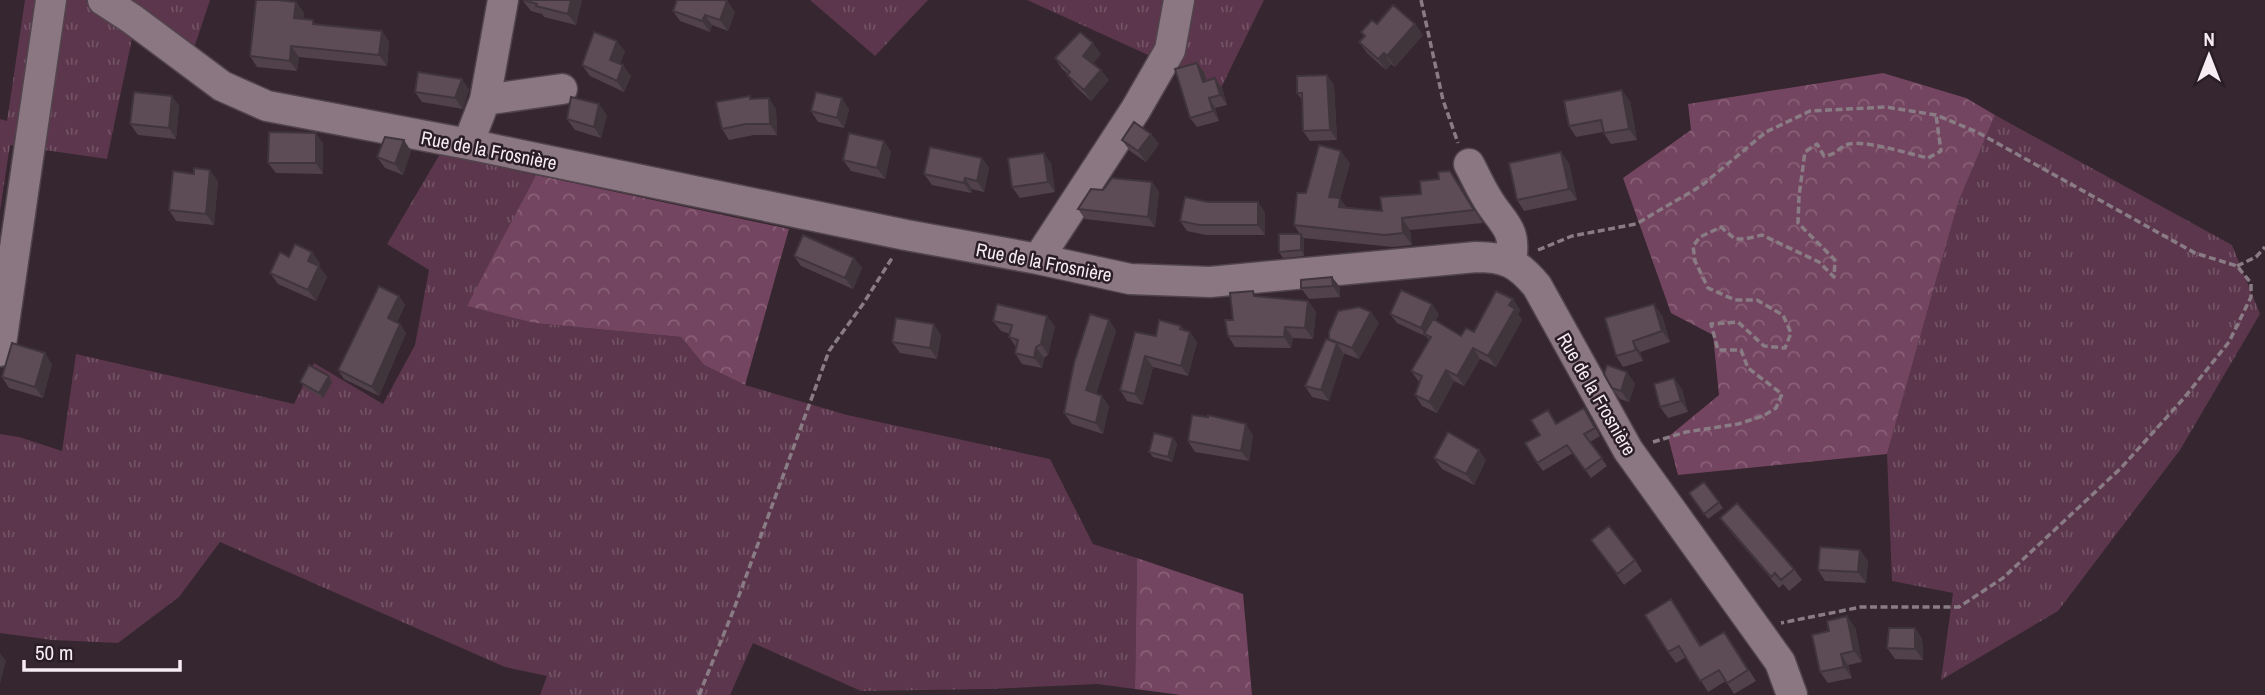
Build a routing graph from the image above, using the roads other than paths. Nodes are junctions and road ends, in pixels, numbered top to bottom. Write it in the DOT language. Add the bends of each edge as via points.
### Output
graph roads {
  1 [pos="51,0"];
  2 [pos="103,0"];
  3 [pos="503,0"];
  4 [pos="1179,0"];
  5 [pos="562,89"];
  6 [pos="485,100"];
  7 [pos="468,144"];
  8 [pos="1469,164"];
  9 [pos="1038,259"];
  10 [pos="1511,261"];
  11 [pos="0,351"];
  12 [pos="1792,695"];
  1 -- 11 [label="street"];
  2 -- 7 [label="street, Rue de la Frosnière" via="222,86 267,106"];
  3 -- 6 [label="street"];
  4 -- 9 [label="street" via="1170,50"];
  5 -- 6 [label="street"];
  6 -- 7 [label="street"];
  7 -- 9 [label="street, Rue de la Frosnière"];
  8 -- 10 [label="street" via="1507,226 1514,244"];
  9 -- 10 [label="street, Rue de la Frosnière" via="1130,279 1210,282 1476,257"];
  10 -- 12 [label="street, Rue de la Frosnière" via="1536,286 1628,450 1780,662"];
}
